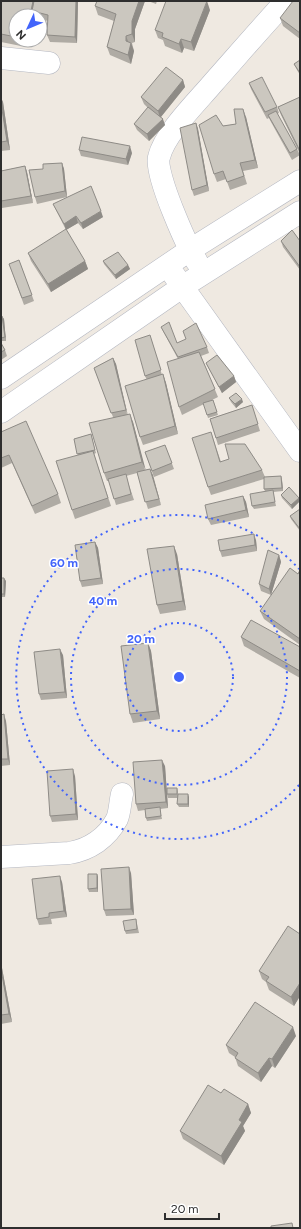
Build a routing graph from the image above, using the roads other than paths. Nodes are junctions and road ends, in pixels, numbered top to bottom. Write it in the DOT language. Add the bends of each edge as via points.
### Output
graph roads {
  1 [pos="286,1"];
  2 [pos="1,58"];
  3 [pos="49,63"];
  4 [pos="300,181"];
  5 [pos="300,212"];
  6 [pos="190,250"];
  7 [pos="168,265"];
  8 [pos="204,273"];
  9 [pos="182,287"];
  10 [pos="1,378"];
  11 [pos="1,412"];
  12 [pos="300,451"];
  13 [pos="122,794"];
  14 [pos="1,857"];
  1 -- 6 [label="street" via="184,116 164,144 158,158 161,178"];
  2 -- 3 [label="street"];
  4 -- 6 [label="street"];
  5 -- 8 [label="street"];
  6 -- 7 [label="street"];
  6 -- 8 [label="street"];
  7 -- 9 [label="street"];
  7 -- 10 [label="street"];
  8 -- 9 [label="street"];
  9 -- 11 [label="street"];
  9 -- 12 [label="street"];
  13 -- 14 [label="street" via="117,818 95,844 69,853"];
}
